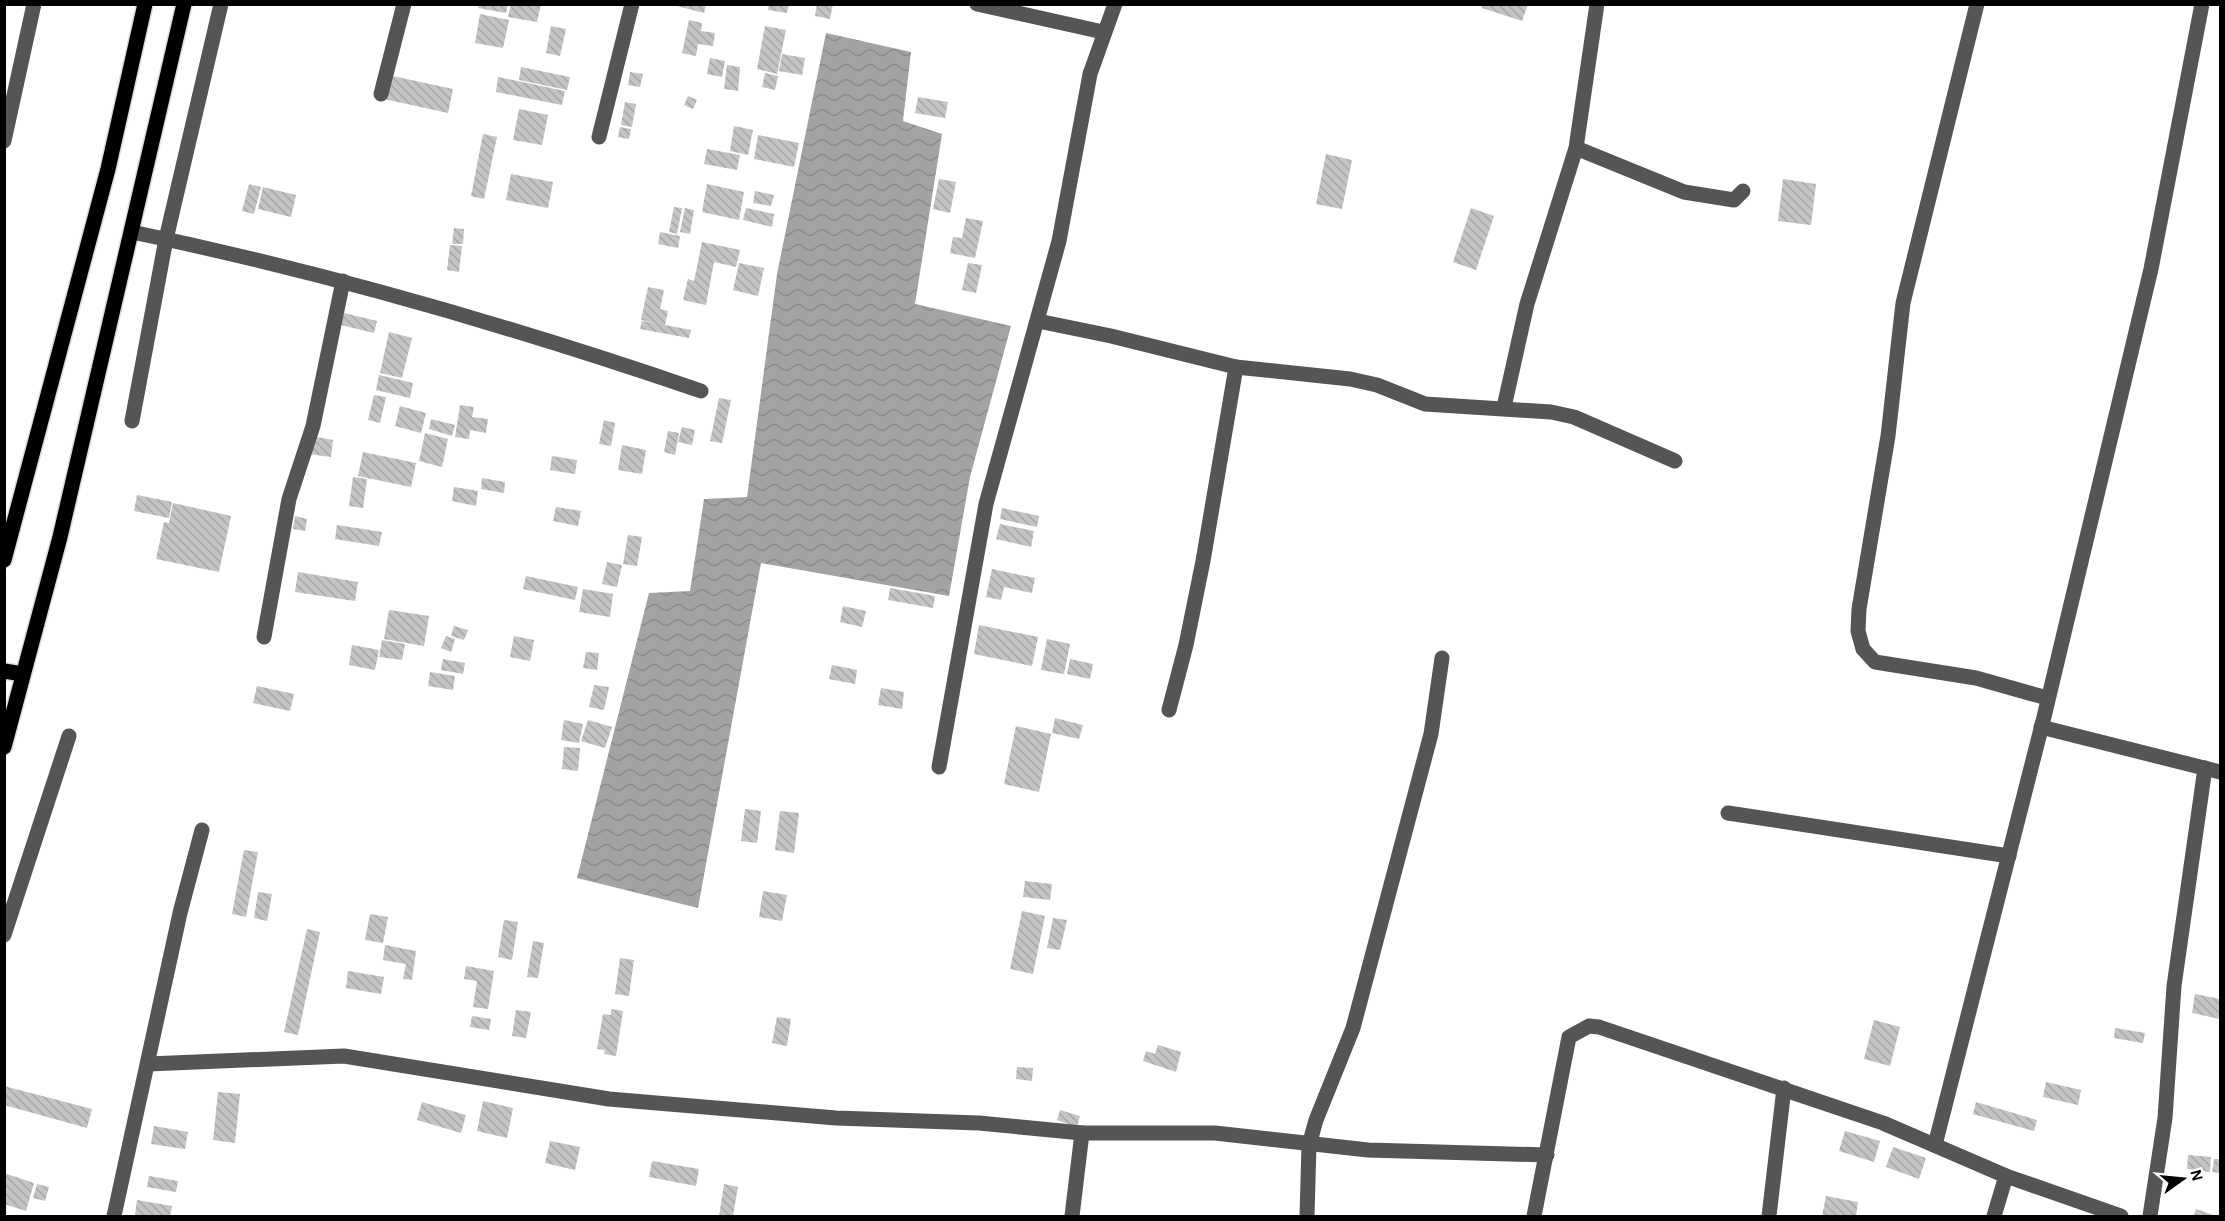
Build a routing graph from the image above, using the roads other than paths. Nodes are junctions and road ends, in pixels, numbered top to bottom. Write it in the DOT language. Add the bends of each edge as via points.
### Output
graph roads {
  1 [pos="34,4"];
  2 [pos="145,4"];
  3 [pos="184,4"];
  4 [pos="221,4"];
  5 [pos="404,4"];
  6 [pos="632,4"];
  7 [pos="977,4"];
  8 [pos="1115,4"];
  9 [pos="1597,4"];
  10 [pos="1977,4"];
  11 [pos="2202,4"];
  12 [pos="1103,32"];
  13 [pos="381,94"];
  14 [pos="599,137"];
  15 [pos="4,141"];
  16 [pos="1576,148"];
  17 [pos="1743,191"];
  18 [pos="132,232"];
  19 [pos="166,239"];
  20 [pos="343,281"];
  21 [pos="1038,321"];
  22 [pos="1236,368"];
  23 [pos="701,391"];
  24 [pos="1504,407"];
  25 [pos="132,421"];
  26 [pos="1675,461"];
  27 [pos="4,560"];
  28 [pos="264,637"];
  29 [pos="1442,657"];
  30 [pos="4,671"];
  31 [pos="23,674"];
  32 [pos="2047,698"];
  33 [pos="1169,710"];
  34 [pos="9,714"];
  35 [pos="2041,727"];
  36 [pos="69,736"];
  37 [pos="4,747"];
  38 [pos="939,767"];
  39 [pos="2213,770"];
  40 [pos="1728,813"];
  41 [pos="202,830"];
  42 [pos="2008,856"];
  43 [pos="4,936"];
  44 [pos="148,1064"];
  45 [pos="1784,1088"];
  46 [pos="1082,1133"];
  47 [pos="1309,1145"];
  48 [pos="1935,1145"];
  49 [pos="1547,1155"];
  50 [pos="2006,1176"];
  51 [pos="114,1216"];
  52 [pos="1072,1216"];
  53 [pos="1307,1216"];
  54 [pos="1534,1216"];
  55 [pos="1769,1216"];
  56 [pos="1994,1216"];
  57 [pos="2121,1216"];
  58 [pos="2150,1216"];
  1 -- 15 [label="street"];
  2 -- 27 [label="main road" via="110,159"];
  3 -- 18 [label="main road"];
  4 -- 19 [label="street"];
  5 -- 13 [label="street"];
  6 -- 14 [label="street"];
  7 -- 12 [label="street"];
  8 -- 12 [label="street"];
  9 -- 16 [label="street"];
  10 -- 32 [label="street" via="1904,303 1858,632 1863,649 1875,662 1976,678"];
  11 -- 32 [label="street" via="2151,269"];
  12 -- 21 [label="street" via="1090,74 1070,188"];
  16 -- 17 [label="street" via="1684,192 1734,200"];
  16 -- 24 [label="street" via="1527,303"];
  18 -- 19 [label="street"];
  18 -- 31 [label="main road" via="60,537"];
  19 -- 20 [label="street"];
  19 -- 25 [label="street"];
  20 -- 23 [label="street" via="566,345"];
  20 -- 28 [label="street" via="313,426 289,499"];
  21 -- 22 [label="street"];
  21 -- 38 [label="street" via="986,504"];
  22 -- 24 [label="street" via="1350,379 1425,404"];
  22 -- 33 [label="street" via="1203,561"];
  24 -- 26 [label="street" via="1574,417"];
  29 -- 47 [label="street" via="1431,734 1353,1028"];
  30 -- 31 [label="main road"];
  31 -- 34 [label="main road"];
  32 -- 35 [label="street"];
  34 -- 37 [label="main road"];
  35 -- 39 [label="street"];
  35 -- 42 [label="street"];
  36 -- 43 [label="street"];
  39 -- 58 [label="street" via="2174,986 2165,1118"];
  40 -- 42 [label="street"];
  41 -- 44 [label="street"];
  42 -- 48 [label="street"];
  44 -- 46 [label="street" via="344,1056 609,1099"];
  44 -- 51 [label="street"];
  45 -- 48 [label="street"];
  45 -- 49 [label="street" via="1588,1026 1569,1037"];
  45 -- 55 [label="street"];
  46 -- 47 [label="street" via="1215,1133"];
  46 -- 52 [label="street"];
  47 -- 49 [label="street" via="1379,1151"];
  47 -- 53 [label="street"];
  48 -- 50 [label="street"];
  49 -- 54 [label="street"];
  50 -- 56 [label="street"];
  50 -- 57 [label="street"];
}
